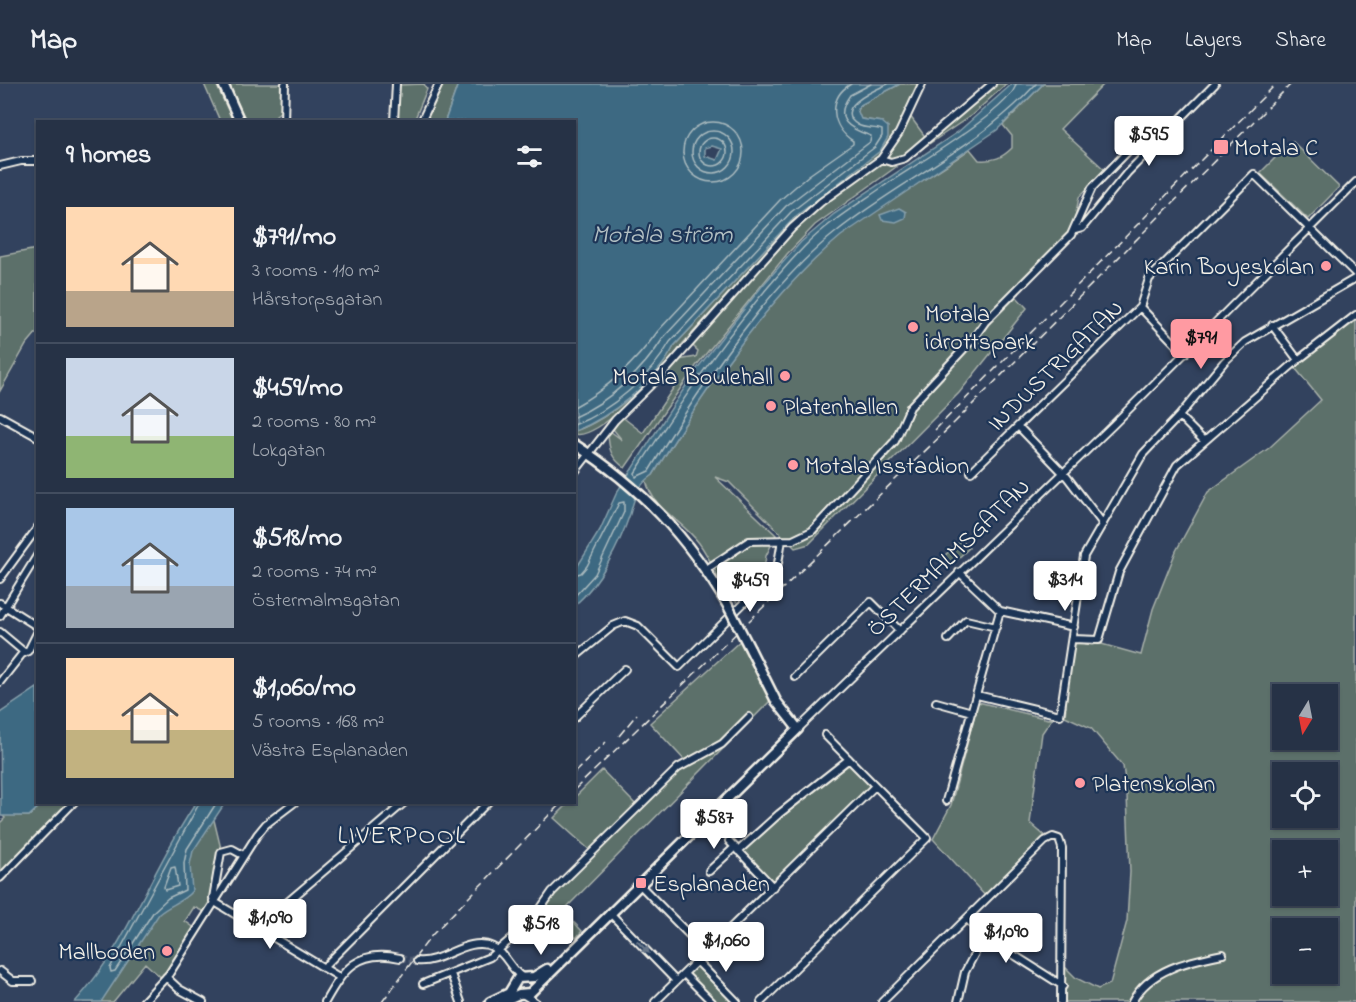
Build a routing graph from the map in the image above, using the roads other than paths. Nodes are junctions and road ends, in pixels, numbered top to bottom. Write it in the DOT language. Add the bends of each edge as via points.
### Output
graph roads {
  1 [pos="223,84"];
  2 [pos="285,84"];
  3 [pos="396,84"];
  4 [pos="439,84"];
  5 [pos="922,84"];
  6 [pos="992,84"];
  7 [pos="1215,84"];
  8 [pos="239,120"];
  9 [pos="284,120"];
  10 [pos="394,120"];
  11 [pos="422,120"];
  12 [pos="1134,145"];
  13 [pos="881,159"];
  14 [pos="36,161"];
  15 [pos="0,166"];
  16 [pos="1356,182"];
  17 [pos="1310,229"];
  18 [pos="1075,230"];
  19 [pos="1356,276"];
  20 [pos="1140,307"];
  21 [pos="1356,315"];
  22 [pos="1272,325"];
  23 [pos="1185,354"];
  24 [pos="1298,360"];
  25 [pos="1179,416"];
  26 [pos="2,420"];
  27 [pos="1018,426"];
  28 [pos="36,436"];
  29 [pos="1204,441"];
  30 [pos="576,445"];
  31 [pos="589,454"];
  32 [pos="576,470"];
  33 [pos="971,472"];
  34 [pos="1063,473"];
  35 [pos="1103,524"];
  36 [pos="36,530"];
  37 [pos="782,540"];
  38 [pos="36,559"];
  39 [pos="705,570"];
  40 [pos="959,572"];
  41 [pos="0,579"];
  42 [pos="0,603"];
  43 [pos="7,608"];
  44 [pos="1000,611"];
  45 [pos="0,616"];
  46 [pos="996,627"];
  47 [pos="1074,627"];
  48 [pos="36,628"];
  49 [pos="900,631"];
  50 [pos="0,632"];
  51 [pos="36,634"];
  52 [pos="948,639"];
  53 [pos="1072,639"];
  54 [pos="24,652"];
  55 [pos="576,656"];
  56 [pos="625,669"];
  57 [pos="795,677"];
  58 [pos="1,679"];
  59 [pos="977,695"];
  60 [pos="936,702"];
  61 [pos="972,712"];
  62 [pos="576,716"];
  63 [pos="749,717"];
  64 [pos="798,729"];
  65 [pos="825,735"];
  66 [pos="849,759"];
  67 [pos="875,786"];
  68 [pos="946,801"];
  69 [pos="72,804"];
  70 [pos="292,804"];
  71 [pos="404,804"];
  72 [pos="486,804"];
  73 [pos="729,841"];
  74 [pos="737,849"];
  75 [pos="243,855"];
  76 [pos="709,871"];
  77 [pos="0,878"];
  78 [pos="639,884"];
  79 [pos="772,887"];
  80 [pos="213,901"];
  81 [pos="610,913"];
  82 [pos="967,919"];
  83 [pos="257,928"];
  84 [pos="984,936"];
  85 [pos="498,950"];
  86 [pos="706,952"];
  87 [pos="1223,954"];
  88 [pos="400,958"];
  89 [pos="417,961"];
  90 [pos="697,961"];
  91 [pos="323,968"];
  92 [pos="0,970"];
  93 [pos="451,974"];
  94 [pos="684,974"];
  95 [pos="166,977"];
  96 [pos="339,977"];
  97 [pos="32,981"];
  98 [pos="676,981"];
  99 [pos="423,984"];
  100 [pos="524,986"];
  101 [pos="1063,986"];
  102 [pos="143,1002"];
  103 [pos="203,1002"];
  104 [pos="325,1002"];
  105 [pos="461,1002"];
  106 [pos="490,1002"];
  107 [pos="502,1002"];
  108 [pos="535,1002"];
  109 [pos="654,1002"];
  110 [pos="712,1002"];
  111 [pos="737,1002"];
  112 [pos="761,1002"];
  113 [pos="882,1002"];
  114 [pos="958,1002"];
  115 [pos="1062,1002"];
  116 [pos="1132,1002"];
  1 -- 8 [label="main road"];
  2 -- 9 [label="street"];
  3 -- 10 [label="street"];
  4 -- 11 [label="street"];
  5 -- 13 [label="street" via="899,133"];
  6 -- 13 [label="street" via="904,158 891,162"];
  7 -- 18 [label="street" via="1127,173 1082,228"];
  12 -- 18 [label="street" via="1092,188"];
  13 -- 31 [label="street" via="797,223 668,368 615,420"];
  14 -- 15 [label="street"];
  16 -- 17 [label="street, ÖSTERMALMSGATAN"];
  17 -- 19 [label="street"];
  17 -- 20 [label="street, INDUSTRIGATAN" via="1254,174 1149,279"];
  17 -- 23 [label="street, ÖSTERMALMSGATAN"];
  18 -- 37 [label="street" via="985,322 910,407 895,441 822,520 803,537"];
  19 -- 22 [label="street"];
  20 -- 23 [label="street"];
  20 -- 27 [label="street, INDUSTRIGATAN"];
  21 -- 24 [label="street"];
  22 -- 24 [label="street"];
  22 -- 25 [label="street" via="1245,342 1224,362"];
  23 -- 34 [label="street, ÖSTERMALMSGATAN"];
  24 -- 29 [label="street"];
  25 -- 29 [label="street"];
  25 -- 35 [label="street" via="1143,454"];
  26 -- 28 [label="street"];
  27 -- 33 [label="street, INDUSTRIGATAN"];
  27 -- 34 [label="street"];
  29 -- 53 [label="street" via="1177,465 1119,572 1098,640"];
  30 -- 31 [label="main road"];
  31 -- 32 [label="street"];
  31 -- 39 [label="main road" via="644,496"];
  34 -- 35 [label="street"];
  34 -- 40 [label="street, ÖSTERMALMSGATAN"];
  35 -- 47 [label="street" via="1082,564"];
  36 -- 41 [label="street"];
  37 -- 39 [label="street" via="748,542"];
  37 -- 55 [label="street" via="778,563 767,580 679,667 638,626 625,621"];
  38 -- 43 [label="street"];
  39 -- 64 [label="main road, bridge" via="728,606 776,701"];
  40 -- 44 [label="street"];
  40 -- 49 [label="street, ÖSTERMALMSGATAN"];
  42 -- 43 [label="street"];
  43 -- 45 [label="street"];
  43 -- 48 [label="street"];
  44 -- 46 [label="street"];
  44 -- 47 [label="street"];
  46 -- 52 [label="street" via="966,620"];
  46 -- 59 [label="street"];
  47 -- 53 [label="street"];
  49 -- 57 [label="street" via="871,602"];
  49 -- 64 [label="street, ÖSTERMALMSGATAN"];
  50 -- 54 [label="street"];
  51 -- 54 [label="street"];
  53 -- 59 [label="street" via="1060,715"];
  54 -- 58 [label="street"];
  56 -- 62 [label="street"];
  59 -- 61 [label="street"];
  60 -- 61 [label="street"];
  61 -- 68 [label="street"];
  63 -- 85 [label="street" via="722,744 678,768 552,892 532,921"];
  64 -- 78 [label="main road, ÖSTERMALMSGATAN"];
  65 -- 66 [label="street"];
  66 -- 67 [label="street"];
  66 -- 74 [label="street"];
  67 -- 79 [label="street"];
  67 -- 112 [label="street" via="927,838"];
  69 -- 77 [label="street"];
  70 -- 75 [label="street" via="261,829"];
  71 -- 83 [label="street"];
  72 -- 91 [label="street"];
  73 -- 74 [label="street"];
  74 -- 76 [label="street"];
  74 -- 79 [label="street"];
  75 -- 80 [label="street"];
  75 -- 80 [label="street" via="228,849 219,855"];
  78 -- 81 [label="main road, ÖSTERMALMSGATAN"];
  78 -- 86 [label="street"];
  79 -- 86 [label="street"];
  80 -- 83 [label="street"];
  80 -- 95 [label="street"];
  81 -- 98 [label="street, one-way"];
  81 -- 100 [label="main road, ÖSTERMALMSGATAN" via="564,957"];
  82 -- 84 [label="street"];
  82 -- 101 [label="street" via="1045,841 1056,837 1062,848"];
  82 -- 113 [label="street"];
  83 -- 91 [label="street"];
  84 -- 101 [label="street"];
  84 -- 114 [label="street" via="965,972"];
  85 -- 89 [label="street" via="473,944 436,961"];
  85 -- 93 [label="street" via="482,962"];
  85 -- 100 [label="street"];
  86 -- 90 [label="street"];
  87 -- 116 [label="street" via="1157,975 1140,988"];
  88 -- 96 [label="street" via="366,958 346,968"];
  90 -- 94 [label="street"];
  90 -- 111 [label="street"];
  91 -- 96 [label="street"];
  92 -- 97 [label="street" via="13,981"];
  93 -- 99 [label="street"];
  93 -- 105 [label="street"];
  94 -- 98 [label="street"];
  94 -- 110 [label="street"];
  95 -- 102 [label="street"];
  95 -- 103 [label="street"];
  96 -- 104 [label="street"];
  98 -- 109 [label="street"];
  100 -- 106 [label="main road, ÖSTERMALMSGATAN"];
  100 -- 107 [label="main road, ÖSTERMALMSGATAN"];
  100 -- 108 [label="street"];
  101 -- 115 [label="street"];
}
